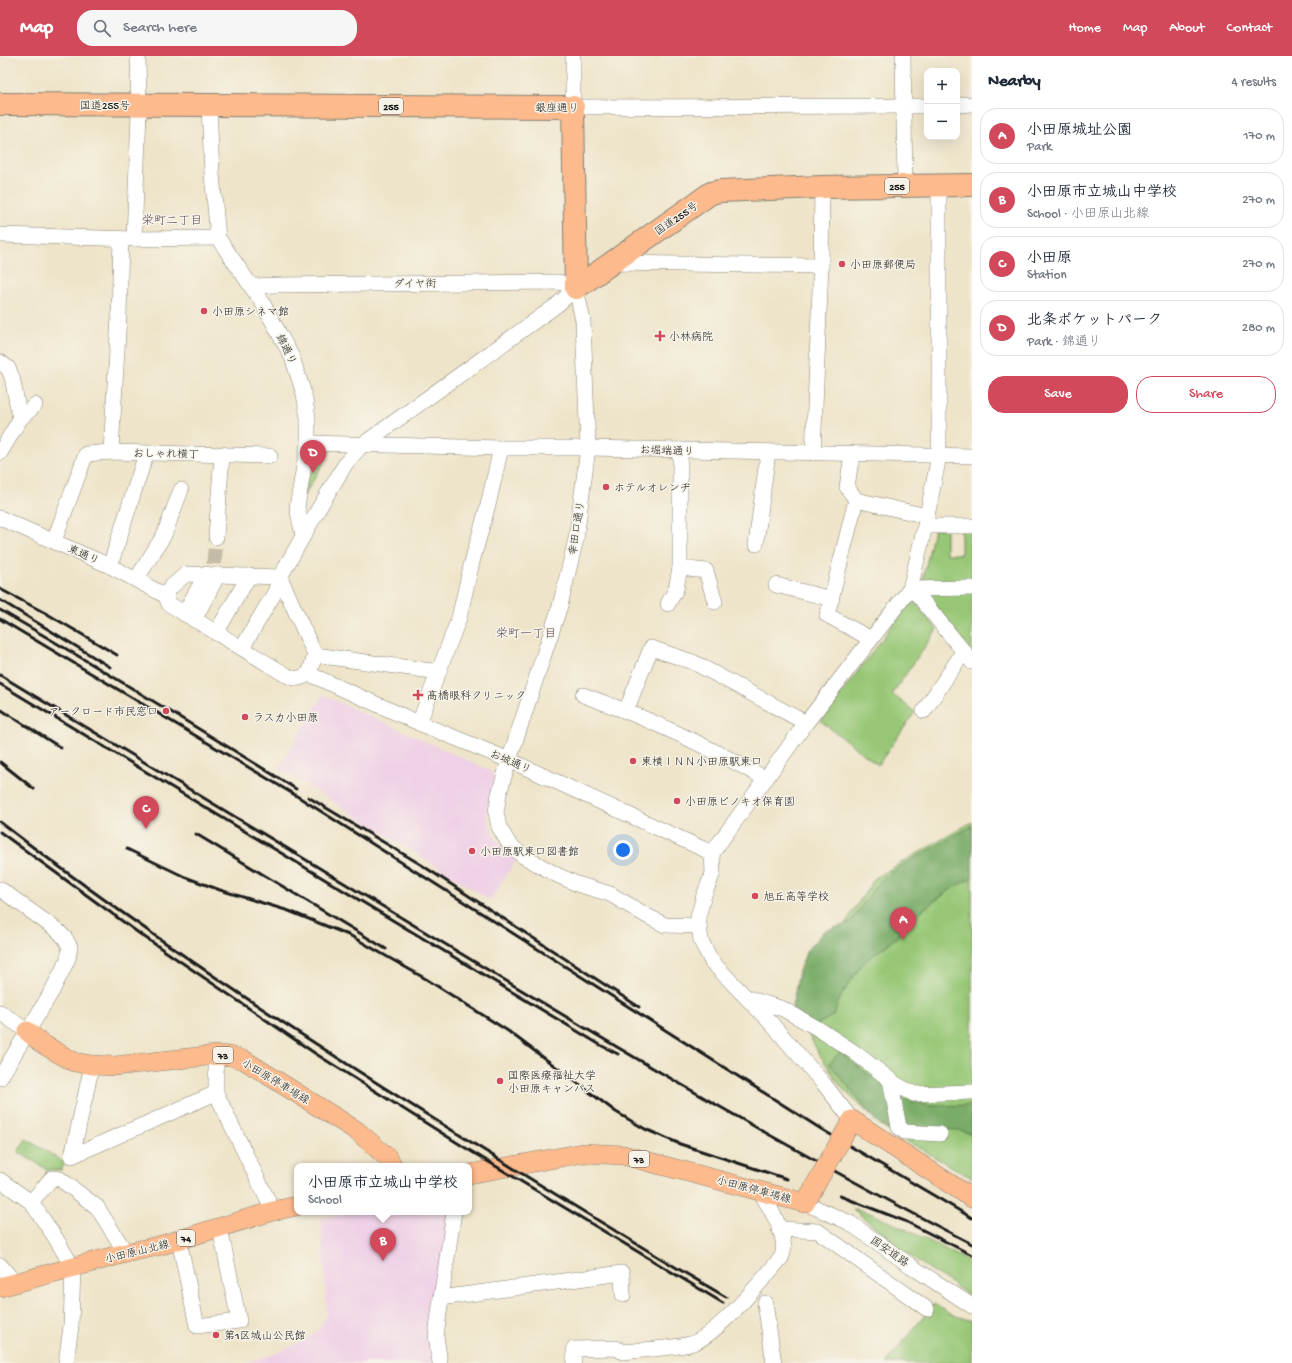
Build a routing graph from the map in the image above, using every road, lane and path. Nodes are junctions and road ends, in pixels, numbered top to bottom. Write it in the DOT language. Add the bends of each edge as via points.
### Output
graph roads {
  1 [pos="138,56"];
  2 [pos="573,56"];
  3 [pos="903,56"];
  4 [pos="0,104"];
  5 [pos="972,104"];
  6 [pos="139,105"];
  7 [pos="209,105"];
  8 [pos="960,105"];
  9 [pos="904,106"];
  10 [pos="924,106"];
  11 [pos="573,107"];
  12 [pos="905,185"];
  13 [pos="939,185"];
  14 [pos="972,185"];
  15 [pos="822,187"];
  16 [pos="0,235"];
  17 [pos="218,238"];
  18 [pos="127,239"];
  19 [pos="611,263"];
  20 [pos="821,266"];
  21 [pos="253,286"];
  22 [pos="576,288"];
  23 [pos="0,362"];
  24 [pos="35,406"];
  25 [pos="20,419"];
  26 [pos="308,443"];
  27 [pos="362,445"];
  28 [pos="500,448"];
  29 [pos="588,448"];
  30 [pos="680,450"];
  31 [pos="111,452"];
  32 [pos="768,452"];
  33 [pos="0,453"];
  34 [pos="813,453"];
  35 [pos="146,454"];
  36 [pos="222,454"];
  37 [pos="852,454"];
  38 [pos="270,456"];
  39 [pos="939,456"];
  40 [pos="972,456"];
  41 [pos="181,490"];
  42 [pos="856,500"];
  43 [pos="0,518"];
  44 [pos="926,521"];
  45 [pos="972,526"];
  46 [pos="303,536"];
  47 [pos="216,537"];
  48 [pos="54,541"];
  49 [pos="756,544"];
  50 [pos="110,566"];
  51 [pos="680,568"];
  52 [pos="212,574"];
  53 [pos="249,576"];
  54 [pos="280,577"];
  55 [pos="136,580"];
  56 [pos="776,585"];
  57 [pos="972,588"];
  58 [pos="910,589"];
  59 [pos="166,596"];
  60 [pos="832,599"];
  61 [pos="715,602"];
  62 [pos="668,604"];
  63 [pos="189,617"];
  64 [pos="216,633"];
  65 [pos="871,639"];
  66 [pos="237,645"];
  67 [pos="315,655"];
  68 [pos="968,657"];
  69 [pos="439,672"];
  70 [pos="309,674"];
  71 [pos="583,695"];
  72 [pos="626,711"];
  73 [pos="924,711"];
  74 [pos="419,723"];
  75 [pos="806,723"];
  76 [pos="509,760"];
  77 [pos="766,779"];
  78 [pos="712,853"];
  79 [pos="0,889"];
  80 [pos="699,926"];
  81 [pos="748,998"];
  82 [pos="0,1012"];
  83 [pos="23,1028"];
  84 [pos="216,1055"];
  85 [pos="0,1060"];
  86 [pos="92,1065"];
  87 [pos="0,1078"];
  88 [pos="890,1080"];
  89 [pos="972,1092"];
  90 [pos="216,1093"];
  91 [pos="849,1125"];
  92 [pos="940,1134"];
  93 [pos="390,1163"];
  94 [pos="472,1173"];
  95 [pos="0,1180"];
  96 [pos="758,1190"];
  97 [pos="972,1198"];
  98 [pos="806,1200"];
  99 [pos="31,1202"];
  100 [pos="294,1207"];
  101 [pos="273,1211"];
  102 [pos="454,1215"];
  103 [pos="220,1228"];
  104 [pos="779,1229"];
  105 [pos="179,1240"];
  106 [pos="126,1253"];
  107 [pos="0,1265"];
  108 [pos="74,1268"];
  109 [pos="8,1285"];
  110 [pos="764,1292"];
  111 [pos="623,1295"];
  112 [pos="441,1298"];
  113 [pos="972,1306"];
  114 [pos="927,1309"];
  115 [pos="624,1357"];
  116 [pos="66,1363"];
  117 [pos="440,1363"];
  118 [pos="574,1363"];
  119 [pos="774,1363"];
  1 -- 6 [label="street"];
  2 -- 11 [label="street"];
  3 -- 9 [label="street"];
  4 -- 6 [label="highway, 国道255号 / 255"];
  5 -- 8 [label="street"];
  6 -- 7 [label="highway, 国道255号 / 255"];
  6 -- 18 [label="street"];
  7 -- 11 [label="highway, 銀座通り / 255"];
  7 -- 17 [label="street"];
  9 -- 10 [label="street, 銀座通り"];
  9 -- 11 [label="street, 銀座通り"];
  9 -- 12 [label="street"];
  11 -- 22 [label="highway"];
  12 -- 13 [label="highway, 国道255号 / 255"];
  12 -- 15 [label="highway, 国道255号 / 255"];
  13 -- 14 [label="highway, 国道255号 / 255"];
  13 -- 39 [label="street"];
  15 -- 19 [label="highway, 国道255号 / 255" via="712,193"];
  15 -- 20 [label="street"];
  16 -- 18 [label="street"];
  17 -- 18 [label="street"];
  17 -- 21 [label="street, 錦通り"];
  18 -- 31 [label="street" via="119,316"];
  19 -- 20 [label="street"];
  19 -- 22 [label="highway, 国道255号 / 255"];
  20 -- 34 [label="street"];
  21 -- 22 [label="street, ダイヤ街" via="559,282"];
  21 -- 26 [label="street, 錦通り" via="292,357 304,394 308,418"];
  22 -- 27 [label="street" via="557,305"];
  22 -- 29 [label="street, 幸田口通り" via="583,321"];
  23 -- 25 [label="street" via="8,368 12,377"];
  24 -- 25 [label="street"];
  25 -- 33 [label="street"];
  26 -- 27 [label="street, お堀端通り"];
  26 -- 46 [label="street, 錦通り" via="297,508"];
  27 -- 28 [label="street, お堀端通り"];
  27 -- 46 [label="street" via="346,463"];
  28 -- 29 [label="street, お堀端通り"];
  28 -- 69 [label="street" via="459,618"];
  29 -- 30 [label="street, お堀端通り"];
  29 -- 76 [label="street, 幸田口通り" via="576,539 560,606"];
  30 -- 32 [label="street, お堀端通り"];
  30 -- 51 [label="street"];
  31 -- 35 [label="street, おしゃれ横丁"];
  31 -- 48 [label="street, おしゃれ横丁" via="86,454"];
  32 -- 34 [label="street, お堀端通り"];
  32 -- 49 [label="street"];
  34 -- 37 [label="street, お堀端通り"];
  35 -- 36 [label="street, おしゃれ横丁"];
  35 -- 50 [label="street"];
  36 -- 38 [label="street, おしゃれ横丁"];
  36 -- 47 [label="street"];
  37 -- 39 [label="street, お堀端通り"];
  37 -- 42 [label="street" via="847,487"];
  39 -- 40 [label="street, お堀端通り"];
  39 -- 44 [label="street"];
  41 -- 55 [label="street" via="164,535"];
  42 -- 44 [label="street"];
  42 -- 60 [label="street"];
  43 -- 48 [label="street, 東通り"];
  44 -- 45 [label="street"];
  44 -- 58 [label="street"];
  46 -- 54 [label="street"];
  48 -- 50 [label="street, 東通り"];
  50 -- 55 [label="street, 東通り"];
  51 -- 61 [label="street" via="706,571"];
  51 -- 62 [label="street" via="676,589"];
  52 -- 53 [label="street"];
  52 -- 59 [label="street" via="186,574 170,588"];
  52 -- 63 [label="street"];
  53 -- 54 [label="street"];
  53 -- 64 [label="street"];
  54 -- 66 [label="street" via="275,592"];
  54 -- 67 [label="street"];
  55 -- 59 [label="street, 東通り"];
  56 -- 60 [label="street"];
  57 -- 58 [label="street"];
  58 -- 65 [label="street"];
  58 -- 68 [label="street" via="918,595"];
  59 -- 63 [label="street" via="168,604"];
  60 -- 65 [label="street" via="827,615"];
  63 -- 64 [label="street"];
  64 -- 66 [label="street"];
  65 -- 75 [label="street"];
  66 -- 70 [label="street" via="292,678"];
  67 -- 69 [label="street"];
  67 -- 70 [label="street"];
  68 -- 73 [label="street"];
  69 -- 74 [label="street"];
  70 -- 74 [label="street, お城通り"];
  71 -- 72 [label="street"];
  72 -- 75 [label="street" via="651,648 693,662"];
  72 -- 77 [label="street" via="722,754"];
  74 -- 76 [label="street, お城通り"];
  75 -- 77 [label="street"];
  76 -- 78 [label="street, お城通り"];
  76 -- 80 [label="street, 幸田口通り" via="496,812 499,826 509,844 523,856 557,875 610,894 665,924"];
  77 -- 78 [label="street"];
  78 -- 80 [label="street" via="713,873 698,917"];
  79 -- 83 [label="street" via="57,930 66,938 70,947 62,972"];
  80 -- 81 [label="street" via="701,941 712,962"];
  81 -- 88 [label="street" via="783,1009 817,1028"];
  81 -- 91 [label="street" via="824,1084"];
  82 -- 83 [label="street"];
  83 -- 85 [label="street"];
  83 -- 86 [label="main road, 小田原停車場線 / 73" via="41,1043 74,1062"];
  83 -- 87 [label="street"];
  84 -- 86 [label="main road, 小田原停車場線 / 73" via="115,1066"];
  84 -- 90 [label="street"];
  84 -- 93 [label="main road, 小田原停車場線 / 73" via="244,1060 267,1074 357,1131"];
  86 -- 90 [label="street" via="72,1156"];
  88 -- 89 [label="street" via="914,1094"];
  88 -- 92 [label="street" via="899,1128 905,1132"];
  90 -- 101 [label="street"];
  91 -- 97 [label="main road"];
  91 -- 98 [label="main road, 小田原停車場線, bridge"];
  94 -- 96 [label="main road, 小田原停車場線 / 73" via="583,1153 623,1155"];
  95 -- 99 [label="street"];
  96 -- 98 [label="main road, 小田原停車場線 / 73"];
  96 -- 104 [label="street"];
  98 -- 113 [label="street, 国安道路" via="850,1223"];
  99 -- 106 [label="street" via="52,1178 60,1179 97,1207"];
  99 -- 108 [label="street"];
  100 -- 101 [label="main road, 小田原山北線 / 74"];
  101 -- 103 [label="main road, 小田原山北線 / 74"];
  102 -- 112 [label="street"];
  103 -- 105 [label="main road, 小田原山北線 / 74"];
  103 -- 105 [label="street" via="239,1321 197,1326"];
  104 -- 110 [label="street" via="784,1253"];
  104 -- 114 [label="street" via="818,1231"];
  105 -- 106 [label="main road, 小田原山北線 / 74"];
  106 -- 108 [label="main road, 小田原山北線 / 74"];
  107 -- 109 [label="street"];
  108 -- 109 [label="main road, 小田原山北線 / 74"];
  108 -- 116 [label="street"];
  110 -- 115 [label="street" via="708,1335 691,1344"];
  110 -- 119 [label="street"];
  111 -- 112 [label="street" via="622,1273"];
  112 -- 117 [label="street" via="436,1336"];
  115 -- 118 [label="street" via="616,1348 574,1349"];
}
